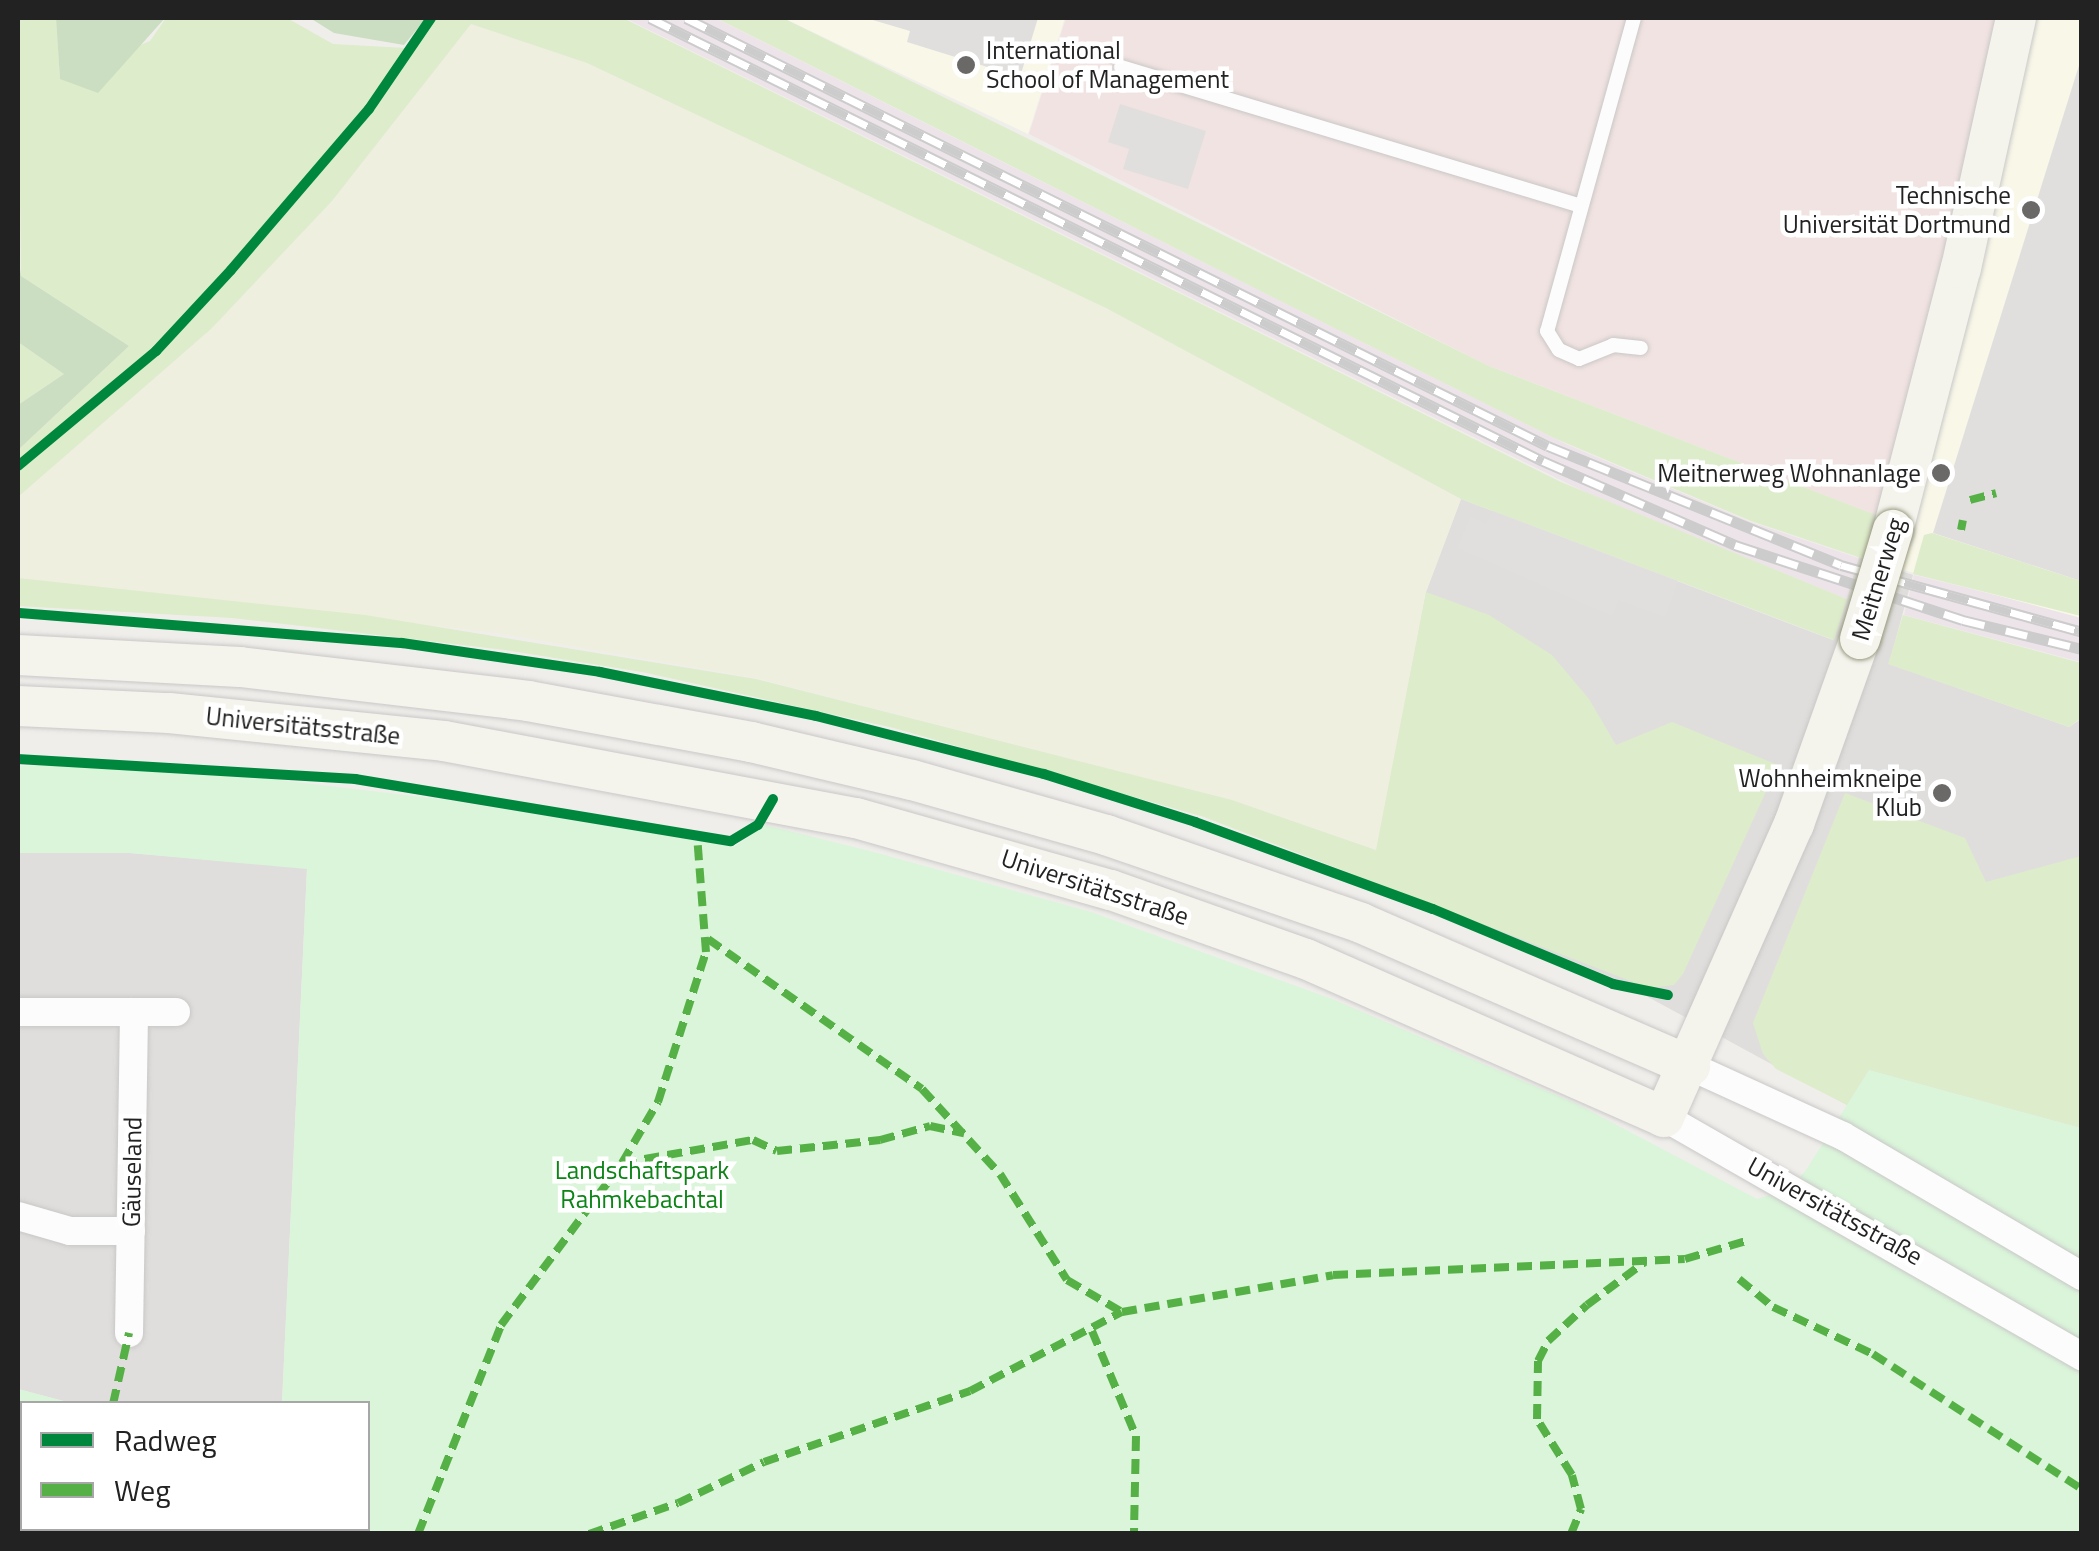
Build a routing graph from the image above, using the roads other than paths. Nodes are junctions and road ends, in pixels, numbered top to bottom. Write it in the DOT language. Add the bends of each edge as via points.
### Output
graph roads {
  1 [pos="1634,18"];
  2 [pos="2016,18"];
  3 [pos="1120,67"];
  4 [pos="1579,205"];
  5 [pos="1641,348"];
  6 [pos="18,655"];
  7 [pos="18,706"];
  8 [pos="18,1012"];
  9 [pos="134,1012"];
  10 [pos="176,1012"];
  11 [pos="1690,1066"];
  12 [pos="1664,1116"];
  13 [pos="18,1216"];
  14 [pos="131,1231"];
  15 [pos="2082,1276"];
  16 [pos="129,1332"];
  17 [pos="2082,1356"];
  1 -- 4 [label="lane"];
  2 -- 11 [label="street, Meitnerweg, bridge" via="1893,530 1860,639 1794,824"];
  3 -- 4 [label="lane"];
  4 -- 5 [label="lane" via="1547,319 1551,341 1580,359 1613,344"];
  6 -- 11 [label="street, Universitätsstraße" via="240,666 528,701 912,780 1106,835 1361,923"];
  7 -- 12 [label="street, Universitätsstraße" via="169,713 444,740 856,818 1094,885 1289,953"];
  8 -- 9 [label="street"];
  9 -- 10 [label="street"];
  9 -- 14 [label="street, Gäuseland"];
  11 -- 12 [label="street, Meitnerweg"];
  11 -- 15 [label="street, Universitätsstraße" via="1844,1136"];
  12 -- 17 [label="street, Universitätsstraße"];
  13 -- 14 [label="street" via="70,1230"];
  14 -- 16 [label="street, Gäuseland"];
}
